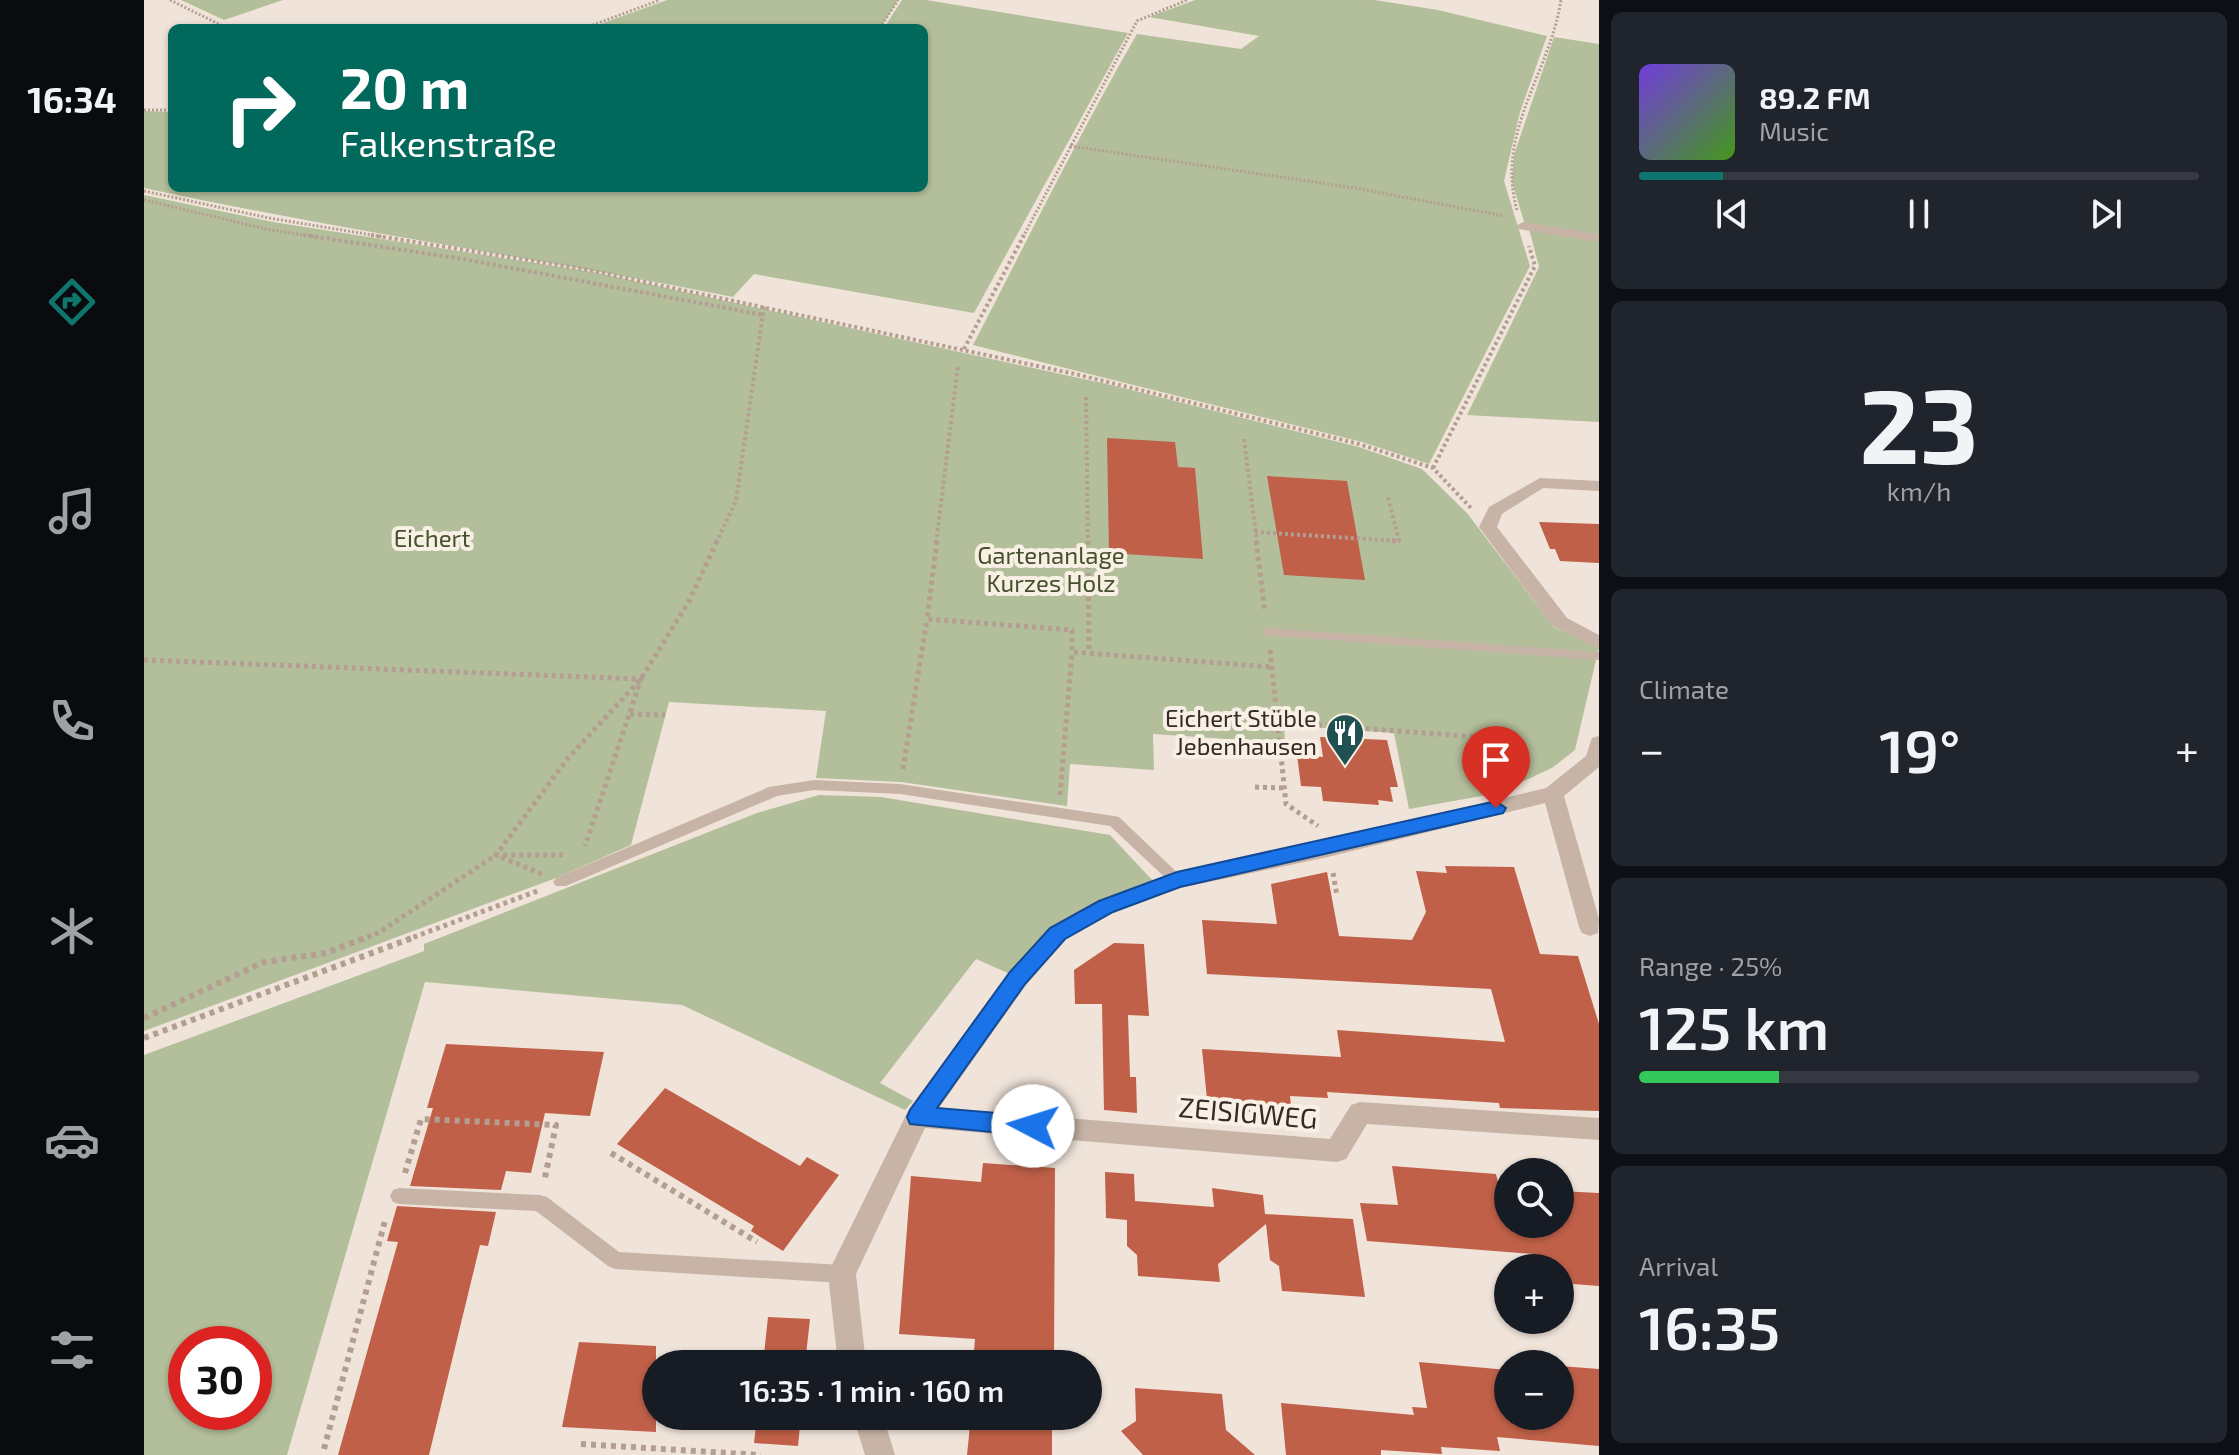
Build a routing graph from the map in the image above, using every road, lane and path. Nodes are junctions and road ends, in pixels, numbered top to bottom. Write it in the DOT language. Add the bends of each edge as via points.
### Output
graph roads {
  1 [pos="170,0"];
  2 [pos="660,0"];
  3 [pos="898,0"];
  4 [pos="1187,0"];
  5 [pos="1561,0"];
  6 [pos="219,24"];
  7 [pos="596,24"];
  8 [pos="883,24"];
  9 [pos="144,110"];
  10 [pos="168,110"];
  11 [pos="1070,146"];
  12 [pos="144,191"];
  13 [pos="144,200"];
  14 [pos="1522,222"];
  15 [pos="1599,238"];
  16 [pos="764,306"];
  17 [pos="764,315"];
  18 [pos="964,349"];
  19 [pos="958,366"];
  20 [pos="1086,397"];
  21 [pos="1244,439"];
  22 [pos="1433,468"];
  23 [pos="1599,486"];
  24 [pos="1388,497"];
  25 [pos="1488,527"];
  26 [pos="1255,532"];
  27 [pos="927,619"];
  28 [pos="1268,632"];
  29 [pos="1599,643"];
  30 [pos="1072,652"];
  31 [pos="1089,653"];
  32 [pos="1599,656"];
  33 [pos="144,660"];
  34 [pos="1272,667"];
  35 [pos="641,679"];
  36 [pos="630,714"];
  37 [pos="665,715"];
  38 [pos="1278,722"];
  39 [pos="1491,738"];
  40 [pos="1599,743"];
  41 [pos="1255,787"];
  42 [pos="1285,788"];
  43 [pos="900,789"];
  44 [pos="1553,794"];
  45 [pos="1059,812"];
  46 [pos="1345,845"];
  47 [pos="591,850"];
  48 [pos="496,855"];
  49 [pos="568,855"];
  50 [pos="1177,880"];
  51 [pos="561,882"];
  52 [pos="1590,927"];
  53 [pos="144,1018"];
  54 [pos="144,1038"];
  55 [pos="918,1117"];
  56 [pos="1599,1129"];
  57 [pos="611,1153"];
  58 [pos="399,1196"];
  59 [pos="540,1203"];
  60 [pos="805,1272"];
  61 [pos="842,1274"];
  62 [pos="850,1350"];
  63 [pos="872,1430"];
  64 [pos="581,1444"];
  65 [pos="324,1449"];
  66 [pos="761,1455"];
  67 [pos="880,1455"];
  1 -- 6 [label="path"];
  2 -- 7 [label="path"];
  3 -- 8 [label="path"];
  4 -- 11 [label="path" via="1137,21"];
  5 -- 14 [label="path" via="1511,155 1509,180"];
  9 -- 10 [label="path"];
  11 -- 14 [label="path" via="1355,188"];
  11 -- 18 [label="path"];
  12 -- 16 [label="path"];
  13 -- 17 [label="path" via="266,229"];
  14 -- 15 [label="street"];
  14 -- 22 [label="path" via="1535,266"];
  16 -- 17 [label="path"];
  16 -- 18 [label="path"];
  17 -- 35 [label="path" via="736,501 689,601"];
  18 -- 22 [label="path" via="1359,444"];
  19 -- 27 [label="path"];
  20 -- 31 [label="path"];
  21 -- 26 [label="path"];
  22 -- 25 [label="path"];
  23 -- 25 [label="street" via="1540,483 1495,511"];
  24 -- 26 [label="path" via="1399,541"];
  25 -- 29 [label="street" via="1560,622"];
  26 -- 28 [label="path"];
  27 -- 30 [label="path" via="1072,630"];
  27 -- 43 [label="path"];
  28 -- 32 [label="lane"];
  28 -- 34 [label="path"];
  30 -- 31 [label="path"];
  30 -- 45 [label="path"];
  31 -- 34 [label="path"];
  33 -- 35 [label="path"];
  34 -- 38 [label="path"];
  35 -- 36 [label="path"];
  35 -- 48 [label="path" via="568,758"];
  36 -- 37 [label="path"];
  36 -- 47 [label="path" via="583,855"];
  38 -- 39 [label="path"];
  38 -- 42 [label="path"];
  40 -- 44 [label="street" via="1595,759"];
  41 -- 42 [label="path"];
  42 -- 46 [label="path" via="1286,804"];
  43 -- 45 [label="lane"];
  43 -- 51 [label="lane" via="814,785 774,791"];
  44 -- 46 [label="street"];
  44 -- 52 [label="street"];
  45 -- 50 [label="lane" via="1114,821"];
  46 -- 50 [label="street"];
  48 -- 49 [label="path"];
  48 -- 51 [label="path"];
  48 -- 53 [label="path" via="378,933 326,953 264,962"];
  50 -- 55 [label="street" via="1106,906 1058,933 1018,978"];
  51 -- 54 [label="path"];
  55 -- 56 [label="street, ZEISIGWEG" via="1337,1151 1360,1113"];
  55 -- 61 [label="street"];
  57 -- 60 [label="path"];
  58 -- 59 [label="lane"];
  58 -- 59 [label="path" via="421,1119 556,1125"];
  58 -- 65 [label="path" via="393,1194"];
  59 -- 60 [label="lane" via="615,1260"];
  60 -- 61 [label="lane"];
  61 -- 62 [label="street"];
  63 -- 67 [label="street"];
  64 -- 66 [label="path"];
}
